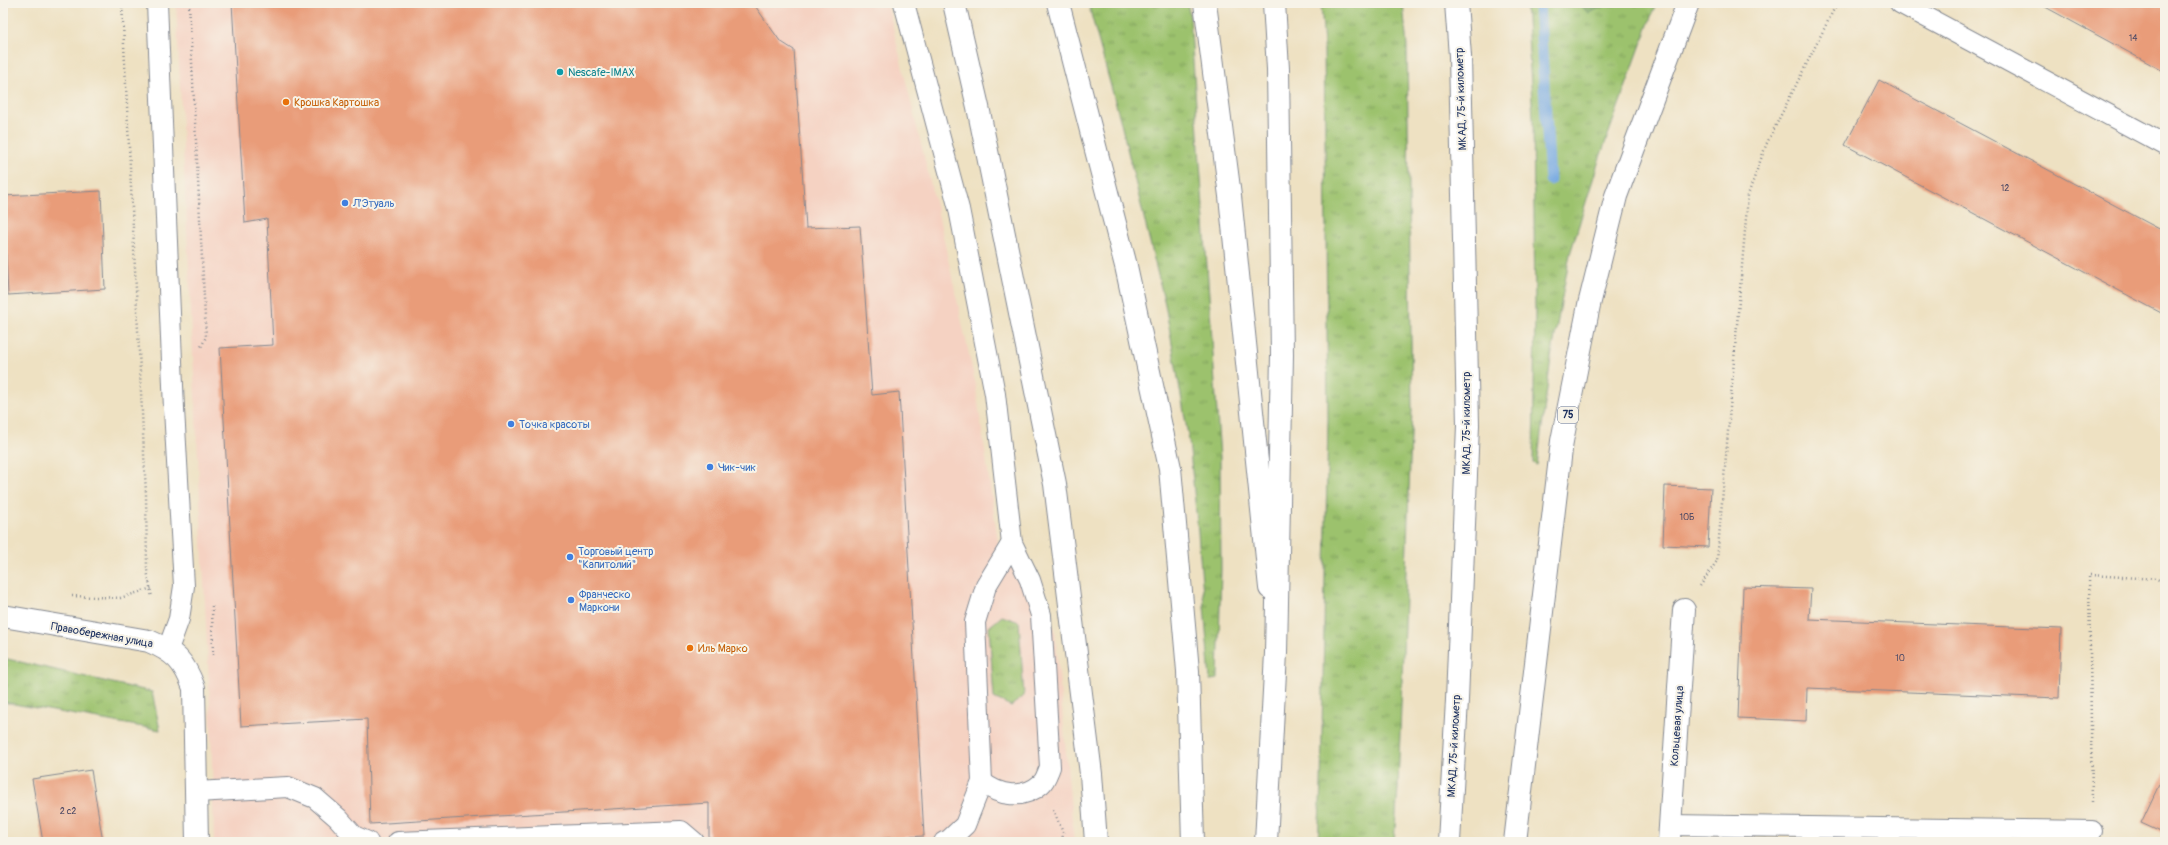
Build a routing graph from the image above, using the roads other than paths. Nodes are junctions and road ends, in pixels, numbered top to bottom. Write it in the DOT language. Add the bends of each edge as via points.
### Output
graph roads {
  1 [pos="157,3"];
  2 [pos="904,3"];
  3 [pos="954,3"];
  4 [pos="1058,3"];
  5 [pos="1205,3"];
  6 [pos="1274,3"];
  7 [pos="1456,3"];
  8 [pos="1688,3"];
  9 [pos="1900,3"];
  10 [pos="2165,145"];
  11 [pos="1012,544"];
  12 [pos="1684,610"];
  13 [pos="3,616"];
  14 [pos="158,645"];
  15 [pos="1276,653"];
  16 [pos="982,782"];
  17 [pos="196,792"];
  18 [pos="2092,831"];
  19 [pos="1670,834"];
  20 [pos="197,842"];
  21 [pos="368,842"];
  22 [pos="398,842"];
  23 [pos="694,842"];
  24 [pos="944,842"];
  25 [pos="1096,842"];
  26 [pos="1193,842"];
  27 [pos="1266,842"];
  28 [pos="1449,842"];
  29 [pos="1515,842"];
  1 -- 14 [label="lane" via="184,586 179,619"];
  2 -- 11 [label="lane" via="959,209 995,394"];
  3 -- 25 [label="main road" via="978,107 1055,484 1091,774"];
  4 -- 26 [label="main road" via="1126,266 1170,468 1188,671"];
  5 -- 15 [label="main road" via="1230,196"];
  6 -- 15 [label="main road" via="1278,69 1282,355"];
  7 -- 28 [label="main road, МКАД, 75-й километр" via="1460,56 1468,425"];
  8 -- 29 [label="main road, 75" via="1616,196 1590,305 1562,441"];
  9 -- 10 [label="lane"];
  11 -- 16 [label="lane" via="986,586 975,622"];
  11 -- 16 [label="lane" via="1030,580 1041,615 1050,768 1042,784 1025,792 1008,795 993,791"];
  12 -- 19 [label="main road, Кольцевая улица"];
  13 -- 14 [label="main road, Правобережная улица"];
  14 -- 17 [label="main road, Правобережная улица" via="179,658 188,671 194,688"];
  15 -- 27 [label="main road"];
  16 -- 24 [label="lane" via="965,825"];
  17 -- 20 [label="main road, Правобережная улица"];
  17 -- 21 [label="lane" via="288,787 315,798 354,836"];
  18 -- 19 [label="lane"];
  22 -- 23 [label="lane" via="681,831"];
}
